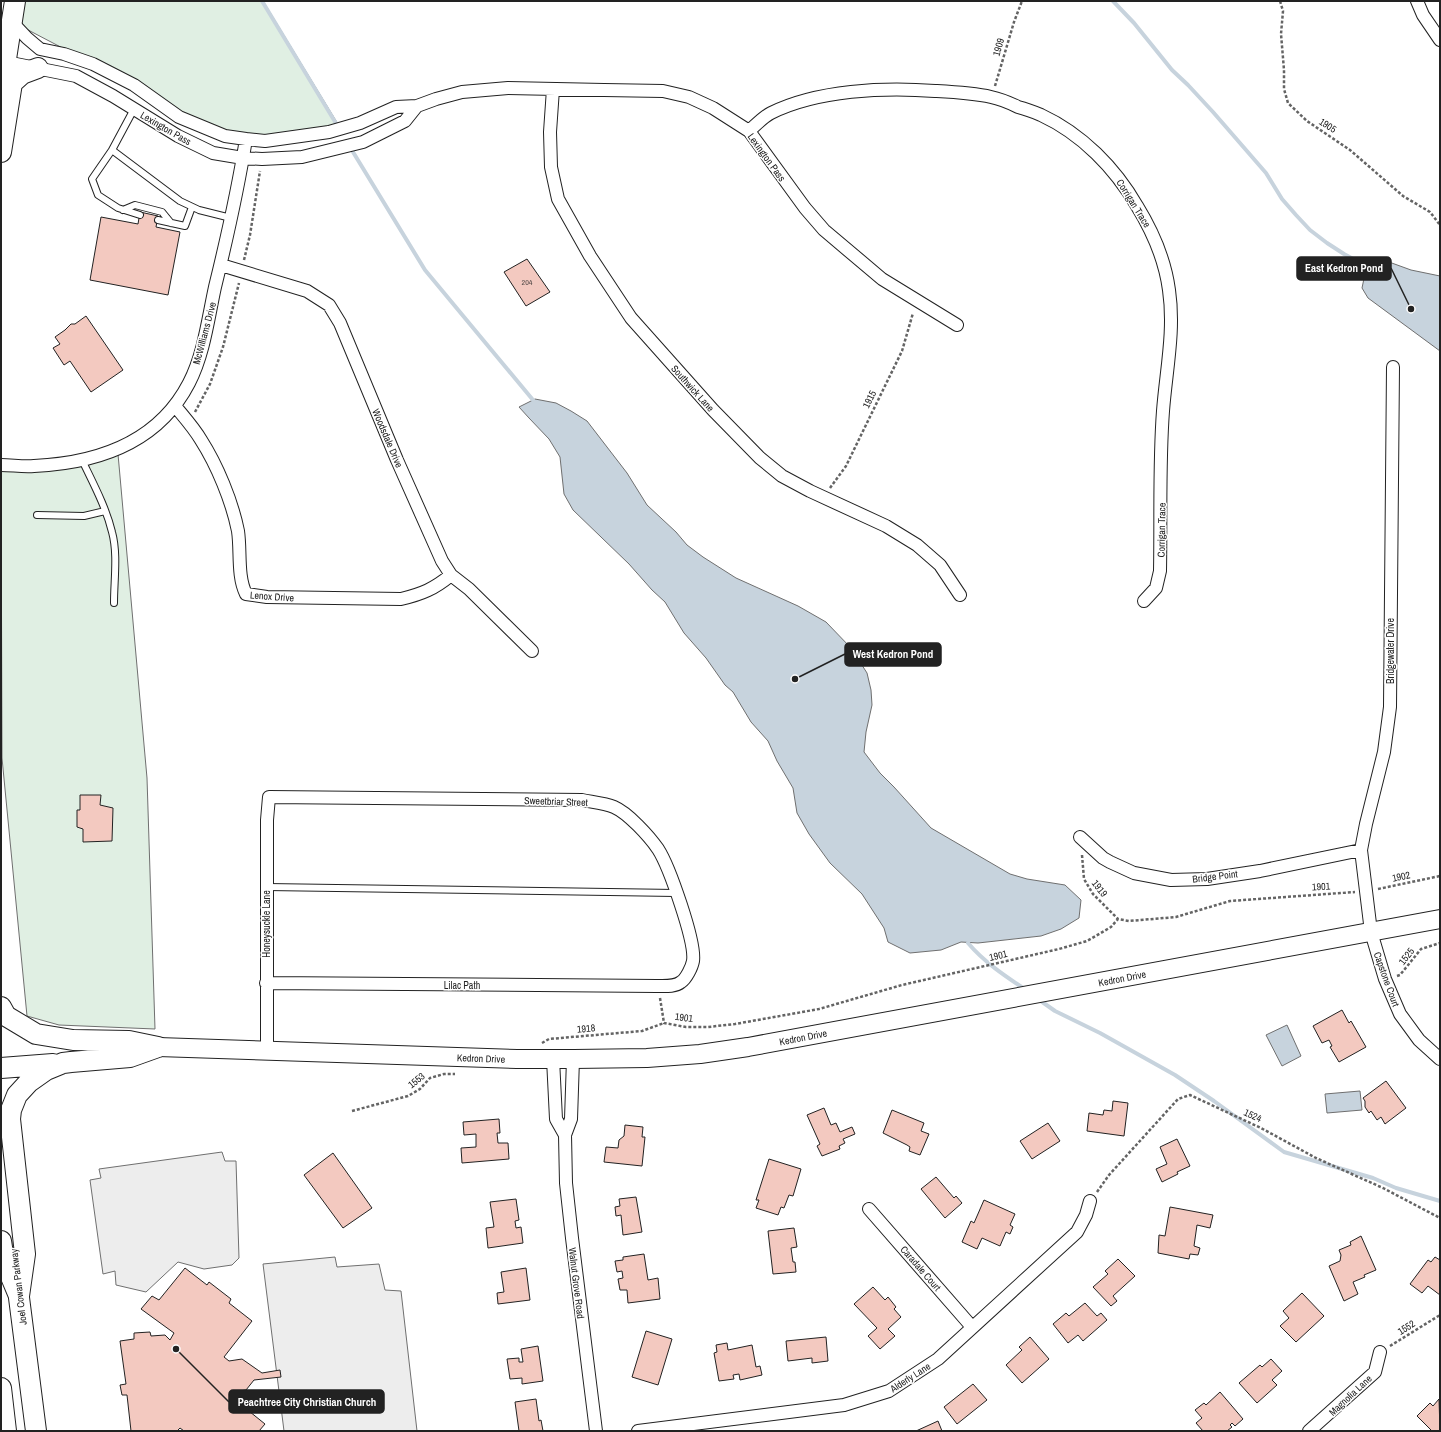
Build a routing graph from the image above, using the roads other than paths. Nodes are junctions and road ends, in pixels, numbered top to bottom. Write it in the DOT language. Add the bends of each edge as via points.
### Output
graph roads {
  1 [pos="15,1"];
  2 [pos="1417,1"];
  3 [pos="11,21"];
  4 [pos="1440,40"];
  5 [pos="4,59"];
  6 [pos="38,68"];
  7 [pos="553,89"];
  8 [pos="1,91"];
  9 [pos="145,93"];
  10 [pos="417,106"];
  11 [pos="134,109"];
  12 [pos="749,131"];
  13 [pos="246,139"];
  14 [pos="112,150"];
  15 [pos="1,152"];
  16 [pos="244,158"];
  17 [pos="192,207"];
  18 [pos="124,210"];
  19 [pos="140,215"];
  20 [pos="231,218"];
  21 [pos="158,220"];
  22 [pos="171,223"];
  23 [pos="221,265"];
  24 [pos="957,326"];
  25 [pos="1393,368"];
  26 [pos="175,406"];
  27 [pos="82,460"];
  28 [pos="1,465"];
  29 [pos="106,512"];
  30 [pos="37,515"];
  31 [pos="451,575"];
  32 [pos="960,595"];
  33 [pos="1144,601"];
  34 [pos="114,603"];
  35 [pos="532,651"];
  36 [pos="269,798"];
  37 [pos="1080,837"];
  38 [pos="1361,850"];
  39 [pos="267,887"];
  40 [pos="676,893"];
  41 [pos="1440,918"];
  42 [pos="1371,932"];
  43 [pos="266,983"];
  44 [pos="657,986"];
  45 [pos="1,1007"];
  46 [pos="158,1047"];
  47 [pos="267,1051"];
  48 [pos="547,1058"];
  49 [pos="573,1059"];
  50 [pos="1440,1059"];
  51 [pos="63,1063"];
  52 [pos="1,1068"];
  53 [pos="565,1135"];
  54 [pos="1,1143"];
  55 [pos="1090,1201"];
  56 [pos="869,1210"];
  57 [pos="1,1241"];
  58 [pos="19,1296"];
  59 [pos="972,1327"];
  60 [pos="1380,1352"];
  61 [pos="1,1388"];
  62 [pos="6,1431"];
  63 [pos="36,1431"];
  64 [pos="596,1431"];
  65 [pos="638,1431"];
  66 [pos="1309,1431"];
  1 -- 3 [label="main road"];
  2 -- 4 [label="street"];
  3 -- 5 [label="main road"];
  3 -- 9 [label="street, Lexington Pass" via="40,49 93,64"];
  5 -- 6 [label="street, Lexington Pass"];
  5 -- 8 [label="main road"];
  6 -- 11 [label="street, Lexington Pass" via="76,76"];
  6 -- 15 [label="main road" via="22,74 12,83"];
  7 -- 10 [label="street, Lexington Pass" via="508,88 462,92"];
  7 -- 12 [label="street, Lexington Pass" via="663,91 689,97 713,108"];
  7 -- 32 [label="street, Southwick Lane" via="551,167 558,200 594,262 631,318 713,410 760,458 782,476 886,526 917,545 940,565"];
  9 -- 11 [label="street"];
  9 -- 13 [label="street, Lexington Pass" via="179,117 225,136"];
  10 -- 13 [label="street, Lexington Pass" via="396,107 360,123 329,132 265,141"];
  10 -- 16 [label="street, Lexington Pass" via="405,121 363,142 302,157"];
  11 -- 14 [label="lane"];
  11 -- 16 [label="street, Lexington Pass" via="178,136 214,153"];
  12 -- 24 [label="street, Lexington Pass" via="824,230 882,279"];
  12 -- 33 [label="street, Corrigan Trace" via="769,114 800,101 840,93 929,90 992,97 1042,115 1072,133 1098,154 1126,187 1160,251 1169,288 1171,332 1161,450 1160,571 1156,588"];
  13 -- 16 [label="street, McWilliams Drive"];
  14 -- 17 [label="lane" via="180,201"];
  14 -- 18 [label="lane" via="92,179 98,195"];
  16 -- 20 [label="street, McWilliams Drive"];
  17 -- 20 [label="lane"];
  17 -- 22 [label="lane" via="185,226"];
  18 -- 19 [label="lane"];
  18 -- 22 [label="lane" via="135,205 162,212"];
  20 -- 23 [label="street, McWilliams Drive"];
  21 -- 22 [label="lane"];
  23 -- 26 [label="street, McWilliams Drive" via="200,353 189,383"];
  23 -- 31 [label="street, Woodsdale Drive" via="307,291 329,305 340,323 432,541"];
  25 -- 38 [label="street, Bridgewater Drive" via="1390,706 1384,752"];
  26 -- 27 [label="street, McWilliams Drive" via="155,427 135,441"];
  26 -- 31 [label="street, Lenox Drive" via="202,440 233,512 238,532 241,585 246,594 282,598 401,598 438,586"];
  27 -- 28 [label="street, McWilliams Drive" via="34,466"];
  27 -- 29 [label="lane"];
  29 -- 30 [label="lane" via="84,516"];
  29 -- 34 [label="lane" via="115,549"];
  31 -- 35 [label="street, Woodsdale Drive" via="469,589"];
  36 -- 39 [label="street, Honeysuckle Lane"];
  36 -- 40 [label="street, Sweetbriar Street" via="582,800 615,807 635,822 659,850"];
  37 -- 38 [label="street, Bridge Point" via="1110,862 1134,873 1171,880 1207,879 1260,871"];
  38 -- 42 [label="street, Bridgewater Drive"];
  39 -- 40 [label="lane"];
  39 -- 43 [label="street, Honeysuckle Lane"];
  40 -- 44 [label="street, Sweetbriar Street" via="684,914 693,962 682,982"];
  41 -- 42 [label="street, Kedron Drive"];
  42 -- 49 [label="street, Kedron Drive" via="748,1047 647,1058"];
  42 -- 50 [label="street, Capstone Court" via="1385,979 1404,1020 1419,1040"];
  43 -- 44 [label="street, Lilac Path"];
  43 -- 47 [label="street, Honeysuckle Lane"];
  45 -- 46 [label="main road" via="6,1016 36,1034 73,1040 129,1041"];
  46 -- 47 [label="street, Kedron Drive"];
  46 -- 51 [label="main road" via="130,1057"];
  47 -- 48 [label="street, Kedron Drive"];
  48 -- 49 [label="street, Kedron Drive"];
  48 -- 53 [label="street, Walnut Grove Road" via="556,1119"];
  49 -- 53 [label="street, Walnut Grove Road" via="571,1119"];
  51 -- 52 [label="main road"];
  51 -- 58 [label="main road" via="46,1070 29,1082 17,1095 11,1110 25,1254"];
  53 -- 64 [label="street, Walnut Grove Road" via="566,1183"];
  54 -- 58 [label="main road, Joel Cowan Parkway"];
  55 -- 59 [label="street, Alderly Lane" via="1077,1232"];
  56 -- 59 [label="street, Caradale Court"];
  57 -- 58 [label="main road" via="4,1260"];
  58 -- 63 [label="main road, Joel Cowan Parkway"];
  59 -- 65 [label="street, Alderly Lane" via="938,1359 889,1391 851,1404"];
  60 -- 66 [label="street, Magnolia Lane" via="1374,1372"];
  61 -- 62 [label="main road"];
}
